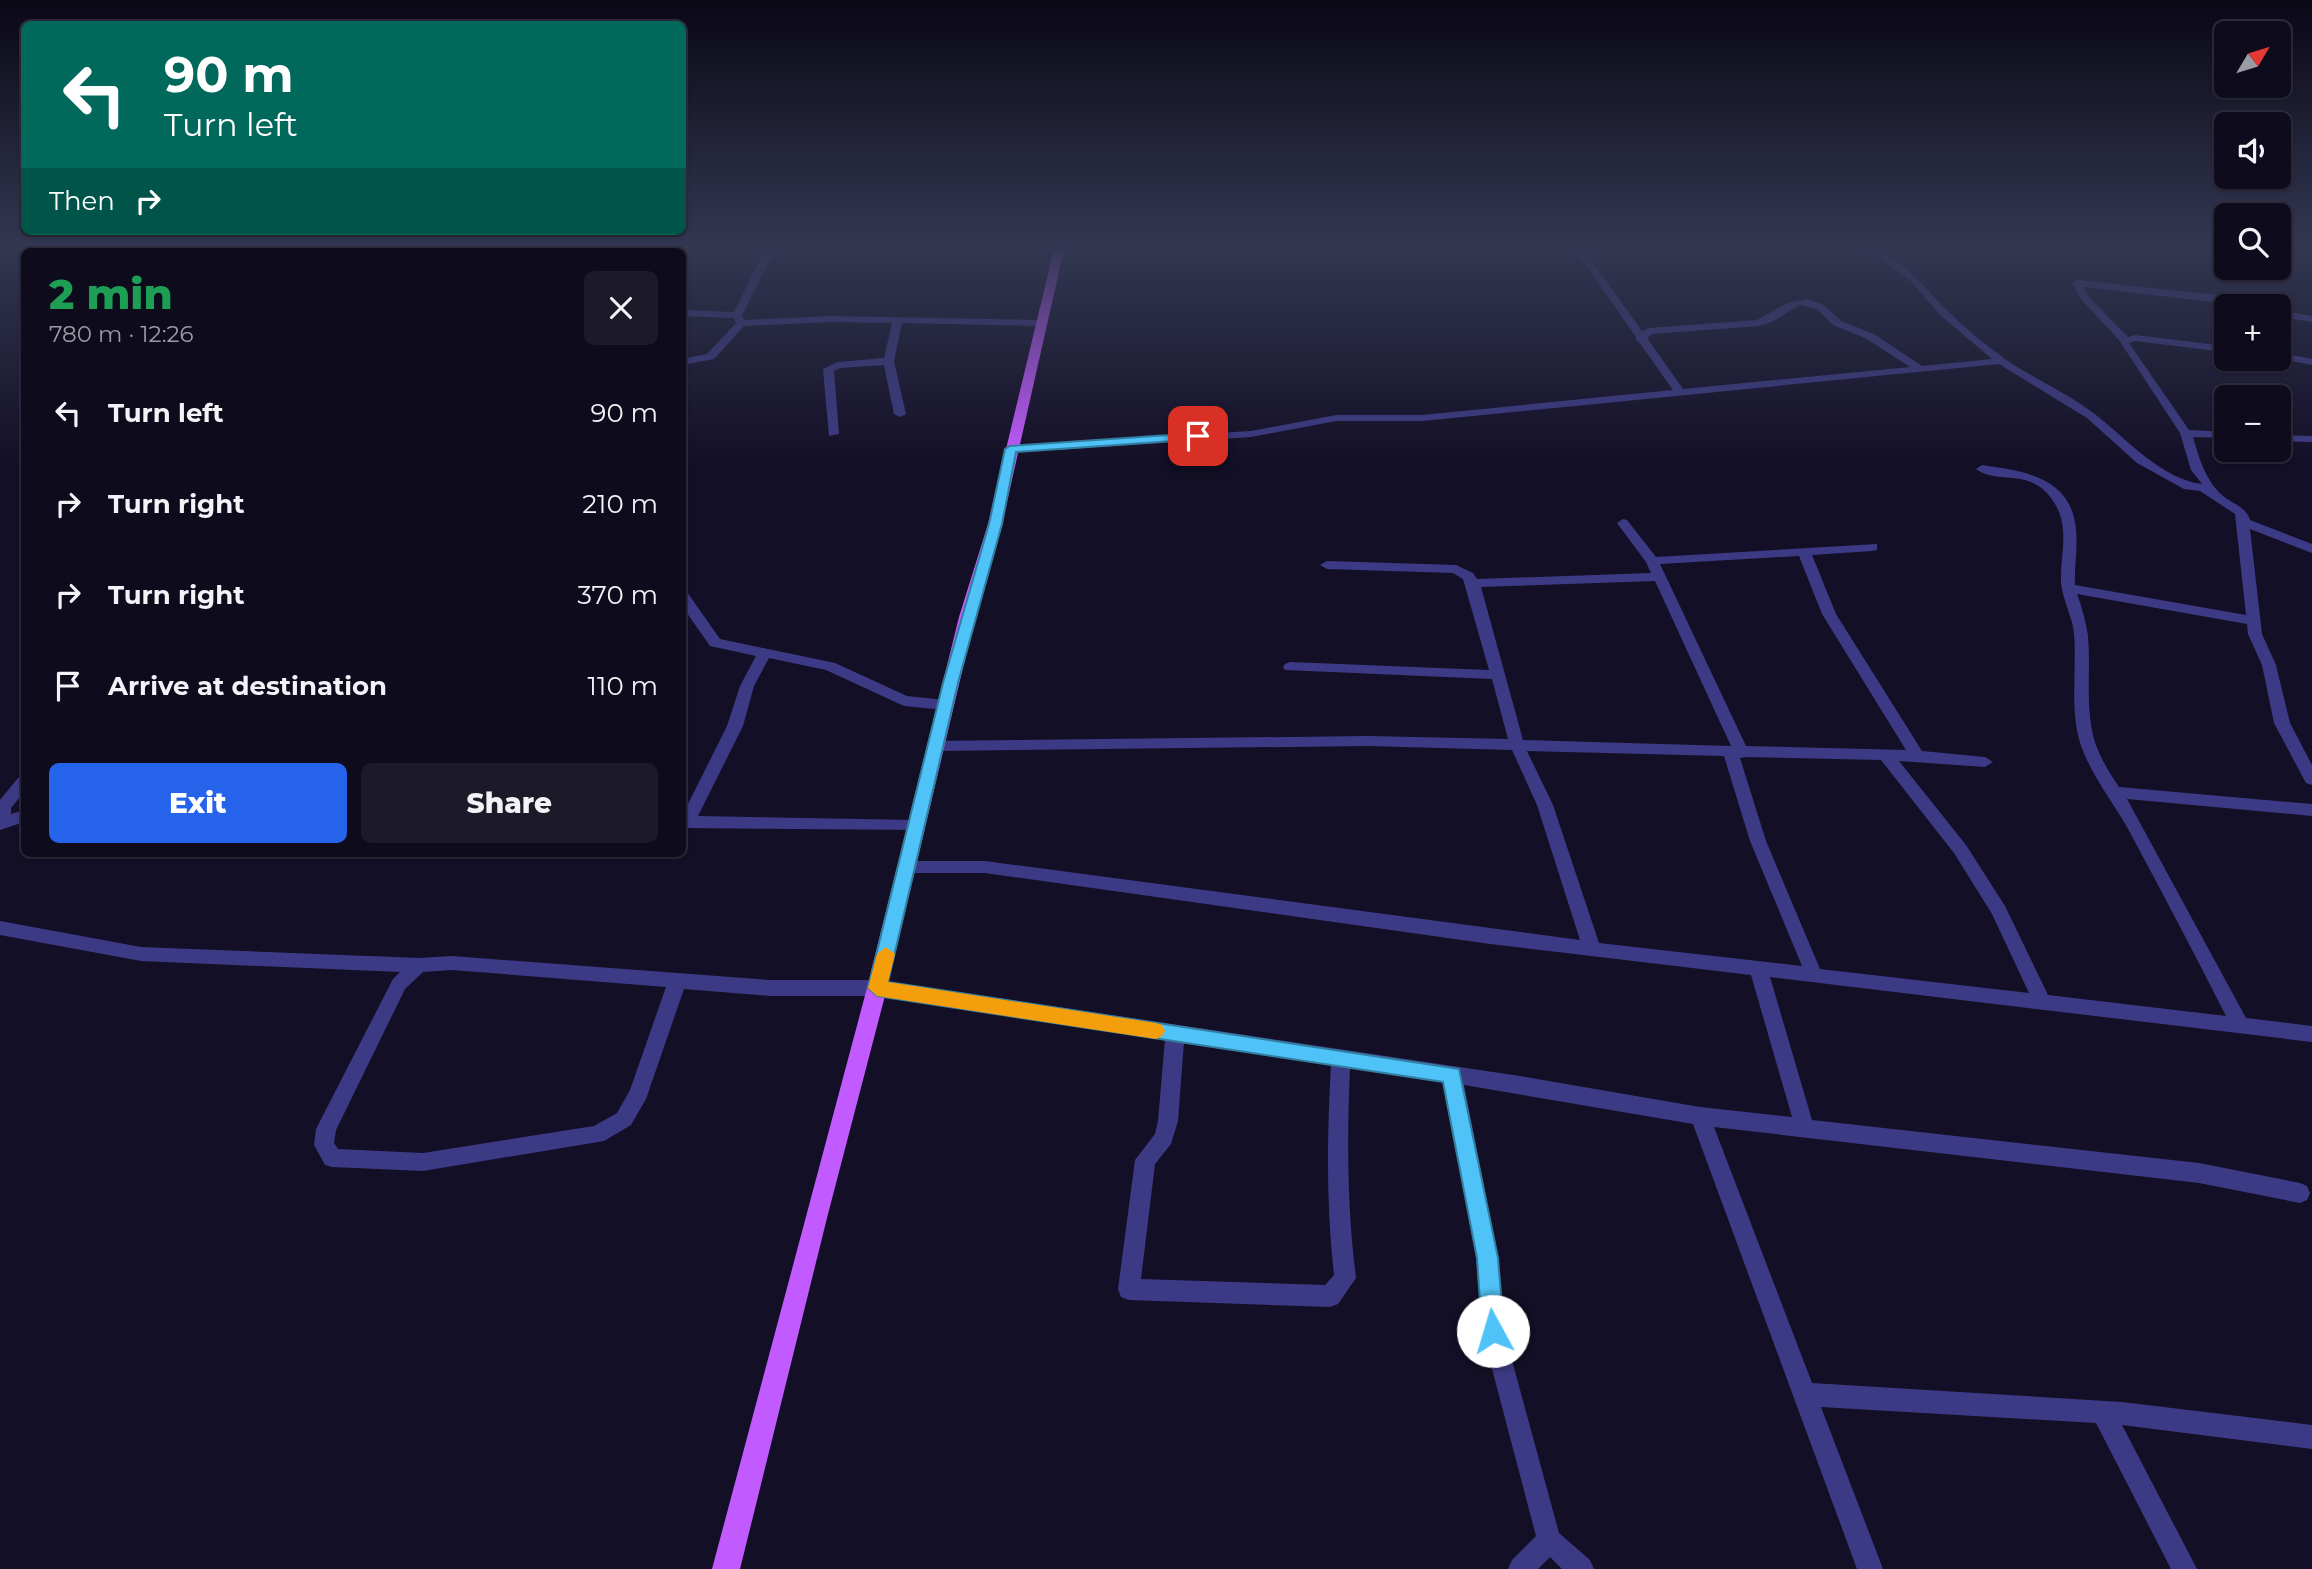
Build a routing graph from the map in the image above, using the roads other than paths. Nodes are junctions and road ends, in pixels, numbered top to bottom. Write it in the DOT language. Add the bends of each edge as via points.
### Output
graph roads {
  1 [pos="732,318"];
  2 [pos="1044,318"];
  3 [pos="1626,318"];
  4 [pos="1767,318"];
  5 [pos="1833,318"];
  6 [pos="1950,318"];
  7 [pos="2105,318"];
  8 [pos="739,319"];
  9 [pos="897,322"];
  10 [pos="1043,323"];
  11 [pos="2124,338"];
  12 [pos="1640,339"];
  13 [pos="2214,348"];
  14 [pos="2291,358"];
  15 [pos="686,361"];
  16 [pos="889,361"];
  17 [pos="2001,361"];
  18 [pos="2312,362"];
  19 [pos="1921,370"];
  20 [pos="1680,392"];
  21 [pos="900,414"];
  22 [pos="833,434"];
  23 [pos="2214,436"];
  24 [pos="2291,438"];
  25 [pos="2184,439"];
  26 [pos="2312,439"];
  27 [pos="1010,449"];
  28 [pos="1982,469"];
  29 [pos="2217,496"];
  30 [pos="1623,523"];
  31 [pos="2244,523"];
  32 [pos="1872,547"];
  33 [pos="2312,549"];
  34 [pos="1804,551"];
  35 [pos="1652,561"];
  36 [pos="1327,565"];
  37 [pos="1660,577"];
  38 [pos="1473,583"];
  39 [pos="2069,588"];
  40 [pos="686,601"];
  41 [pos="2252,620"];
  42 [pos="764,654"];
  43 [pos="1290,667"];
  44 [pos="1499,675"];
  45 [pos="945,705"];
  46 [pos="1517,745"];
  47 [pos="935,746"];
  48 [pos="1737,753"];
  49 [pos="1917,756"];
  50 [pos="1887,757"];
  51 [pos="1985,762"];
  52 [pos="2312,779"];
  53 [pos="21,786"];
  54 [pos="2114,792"];
  55 [pos="2312,810"];
  56 [pos="21,817"];
  57 [pos="686,821"];
  58 [pos="2,823"];
  59 [pos="686,823"];
  60 [pos="916,826"];
  61 [pos="907,867"];
  62 [pos="0,928"];
  63 [pos="1592,949"];
  64 [pos="419,965"];
  65 [pos="1758,970"];
  66 [pos="1815,976"];
  67 [pos="678,978"];
  68 [pos="877,988"];
  69 [pos="2043,1004"];
  70 [pos="2241,1027"];
  71 [pos="1175,1034"];
  72 [pos="2312,1034"];
  73 [pos="1341,1059"];
  74 [pos="1452,1075"];
  75 [pos="1700,1116"];
  76 [pos="1805,1128"];
  77 [pos="2301,1193"];
  78 [pos="1804,1394"];
  79 [pos="2103,1413"];
  80 [pos="2312,1437"];
  81 [pos="1549,1540"];
  82 [pos="726,1569"];
  83 [pos="1521,1569"];
  84 [pos="1581,1569"];
  85 [pos="1870,1569"];
  86 [pos="2184,1569"];
  1 -- 8 [label="street"];
  2 -- 10 [label="main road"];
  3 -- 12 [label="street"];
  4 -- 12 [label="street" via="1649,331"];
  5 -- 19 [label="street" via="1888,346"];
  6 -- 17 [label="street"];
  7 -- 11 [label="street"];
  8 -- 9 [label="street"];
  8 -- 15 [label="street" via="710,357"];
  9 -- 10 [label="street"];
  9 -- 16 [label="street"];
  10 -- 27 [label="main road"];
  11 -- 13 [label="street"];
  11 -- 25 [label="street"];
  12 -- 20 [label="street"];
  14 -- 18 [label="street"];
  16 -- 21 [label="street"];
  16 -- 22 [label="street" via="828,369"];
  17 -- 19 [label="street"];
  17 -- 29 [label="street" via="2091,416 2141,460"];
  19 -- 20 [label="street"];
  20 -- 27 [label="street" via="1422,418 1336,418 1251,434"];
  23 -- 25 [label="street"];
  24 -- 26 [label="street"];
  25 -- 29 [label="street" via="2196,470"];
  27 -- 45 [label="main road" via="995,524"];
  28 -- 39 [label="street" via="2035,478 2052,488 2068,515"];
  29 -- 31 [label="street" via="2241,512"];
  30 -- 35 [label="street"];
  31 -- 33 [label="street"];
  31 -- 41 [label="street"];
  32 -- 34 [label="street"];
  34 -- 35 [label="street"];
  34 -- 49 [label="street" via="1829,614"];
  35 -- 37 [label="street"];
  36 -- 38 [label="street" via="1455,569"];
  37 -- 38 [label="street"];
  37 -- 48 [label="street"];
  38 -- 44 [label="street"];
  39 -- 41 [label="street"];
  39 -- 54 [label="street" via="2079,618 2086,739"];
  40 -- 42 [label="street" via="715,643"];
  41 -- 52 [label="street" via="2269,665 2282,723"];
  42 -- 45 [label="street" via="830,666 904,701"];
  42 -- 57 [label="street" via="747,686 736,726"];
  43 -- 44 [label="street"];
  44 -- 46 [label="street"];
  45 -- 47 [label="main road"];
  46 -- 47 [label="street" via="1368,741"];
  46 -- 48 [label="street"];
  46 -- 63 [label="street" via="1545,805"];
  47 -- 60 [label="main road"];
  48 -- 50 [label="street"];
  48 -- 66 [label="street" via="1758,841"];
  49 -- 50 [label="street"];
  49 -- 51 [label="street"];
  50 -- 69 [label="street" via="1960,849 1998,911"];
  53 -- 58 [label="street" via="3,807"];
  54 -- 55 [label="street"];
  54 -- 70 [label="street"];
  56 -- 58 [label="street"];
  59 -- 60 [label="street"];
  60 -- 61 [label="main road"];
  61 -- 63 [label="street" via="985,867"];
  61 -- 68 [label="main road"];
  62 -- 64 [label="street" via="141,954"];
  63 -- 65 [label="street"];
  64 -- 67 [label="street" via="491,965"];
  64 -- 67 [label="street" via="399,984 326,1129 324,1145 332,1158 423,1162 597,1135 624,1119 639,1093"];
  65 -- 66 [label="street"];
  65 -- 76 [label="street"];
  66 -- 69 [label="street"];
  67 -- 68 [label="street" via="770,988"];
  68 -- 71 [label="street"];
  68 -- 82 [label="main road"];
  69 -- 70 [label="street"];
  70 -- 72 [label="street"];
  71 -- 73 [label="street"];
  71 -- 73 [label="street" via="1168,1121 1164,1138 1144,1160 1129,1289 1330,1296 1339,1288 1345,1278 1337,1144"];
  73 -- 74 [label="street"];
  74 -- 75 [label="street"];
  74 -- 81 [label="street" via="1488,1258 1493,1331"];
  75 -- 76 [label="street"];
  75 -- 78 [label="street"];
  76 -- 77 [label="street" via="2199,1173"];
  78 -- 79 [label="street"];
  78 -- 85 [label="street"];
  79 -- 80 [label="street"];
  79 -- 86 [label="street"];
  81 -- 83 [label="street"];
  81 -- 84 [label="street"];
}
